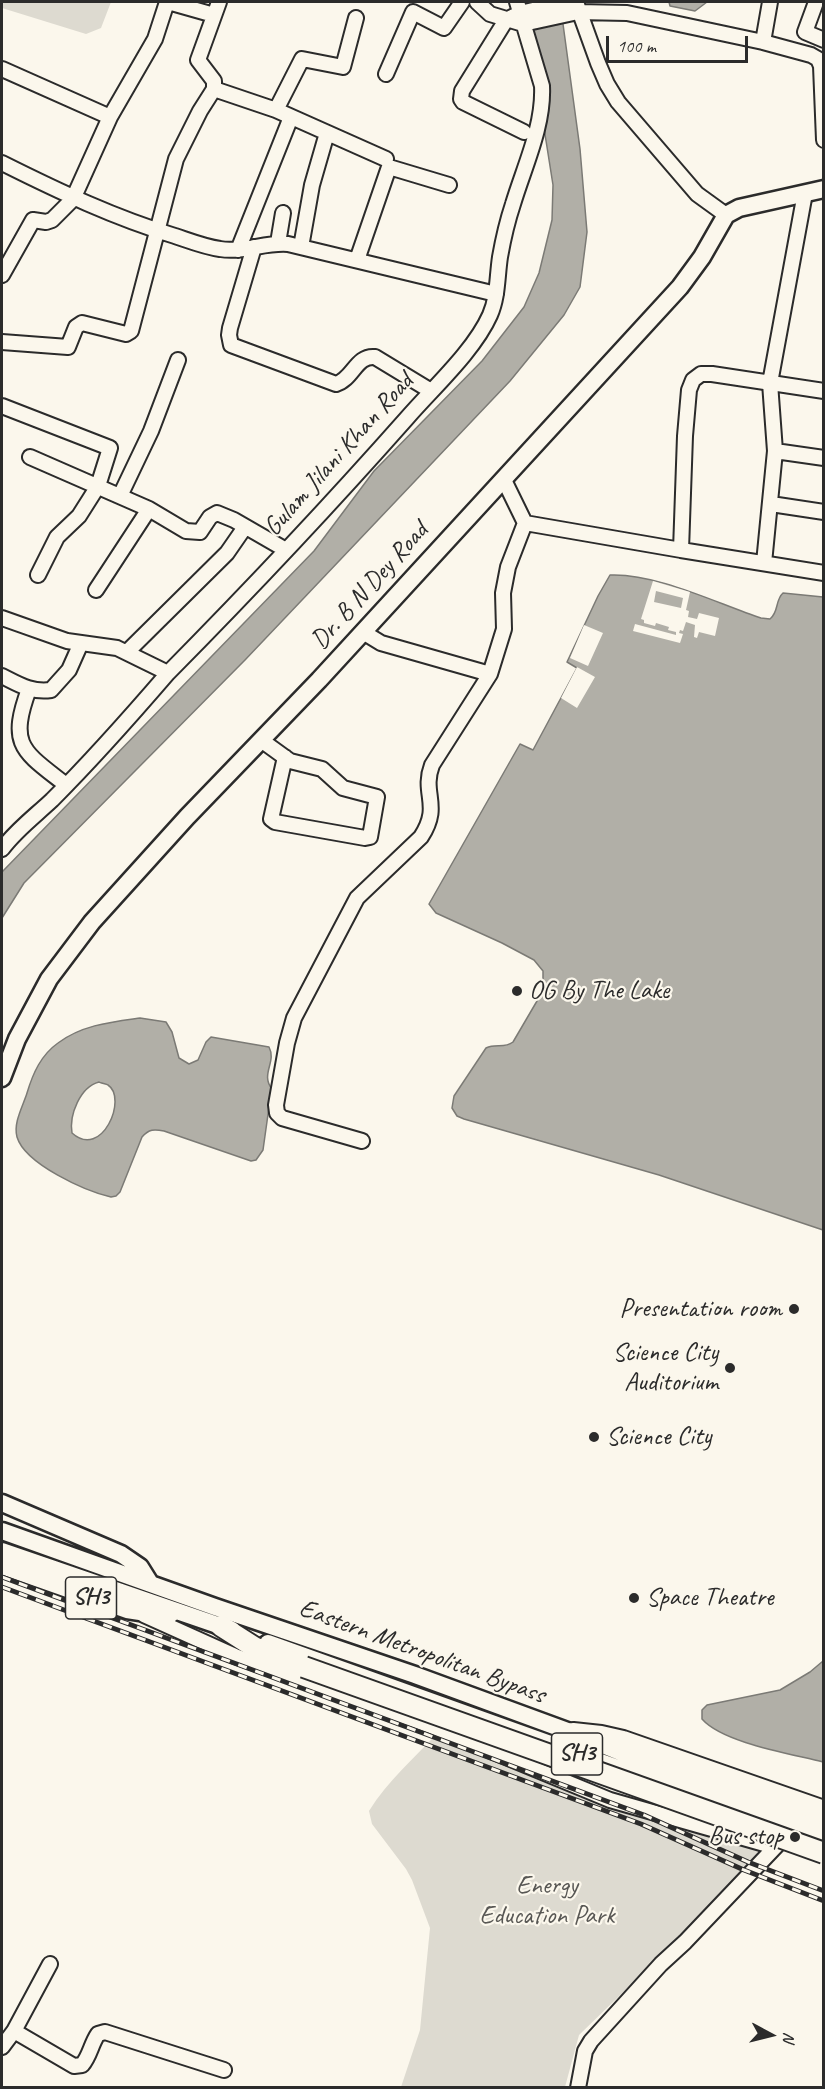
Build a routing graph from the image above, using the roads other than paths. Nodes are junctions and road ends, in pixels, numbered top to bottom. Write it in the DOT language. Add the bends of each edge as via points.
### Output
graph roads {
  1 [pos="167,2"];
  2 [pos="219,2"];
  3 [pos="462,2"];
  4 [pos="477,2"];
  5 [pos="770,2"];
  6 [pos="816,2"];
  7 [pos="570,6"];
  8 [pos="627,7"];
  9 [pos="525,14"];
  10 [pos="214,15"];
  11 [pos="356,18"];
  12 [pos="506,20"];
  13 [pos="824,40"];
  14 [pos="764,42"];
  15 [pos="2,69"];
  16 [pos="386,74"];
  17 [pos="214,89"];
  18 [pos="276,110"];
  19 [pos="110,117"];
  20 [pos="291,117"];
  21 [pos="524,132"];
  22 [pos="327,133"];
  23 [pos="824,140"];
  24 [pos="386,159"];
  25 [pos="2,163"];
  26 [pos="449,185"];
  27 [pos="824,189"];
  28 [pos="805,193"];
  29 [pos="73,199"];
  30 [pos="283,213"];
  31 [pos="726,215"];
  32 [pos="158,231"];
  33 [pos="278,243"];
  34 [pos="254,247"];
  35 [pos="301,247"];
  36 [pos="238,250"];
  37 [pos="357,260"];
  38 [pos="2,275"];
  39 [pos="496,294"];
  40 [pos="2,342"];
  41 [pos="178,360"];
  42 [pos="770,383"];
  43 [pos="431,391"];
  44 [pos="824,391"];
  45 [pos="2,406"];
  46 [pos="775,451"];
  47 [pos="30,457"];
  48 [pos="824,458"];
  49 [pos="504,480"];
  50 [pos="98,486"];
  51 [pos="120,496"];
  52 [pos="771,504"];
  53 [pos="149,509"];
  54 [pos="824,512"];
  55 [pos="525,523"];
  56 [pos="245,527"];
  57 [pos="286,550"];
  58 [pos="681,550"];
  59 [pos="764,563"];
  60 [pos="824,573"];
  61 [pos="38,574"];
  62 [pos="96,590"];
  63 [pos="2,618"];
  64 [pos="363,632"];
  65 [pos="81,643"];
  66 [pos="128,652"];
  67 [pos="168,673"];
  68 [pos="490,674"];
  69 [pos="2,676"];
  70 [pos="29,689"];
  71 [pos="261,740"];
  72 [pos="285,757"];
  73 [pos="66,785"];
  74 [pos="2,849"];
  75 [pos="2,1078"];
  76 [pos="362,1140"];
  77 [pos="2,1503"];
  78 [pos="2,1531"];
  79 [pos="2,1551"];
  80 [pos="2,1566"];
  81 [pos="150,1583"];
  82 [pos="139,1613"];
  83 [pos="184,1614"];
  84 [pos="221,1626"];
  85 [pos="573,1733"];
  86 [pos="824,1810"];
  87 [pos="824,1825"];
  88 [pos="792,1831"];
  89 [pos="824,1842"];
  90 [pos="775,1847"];
  91 [pos="824,1853"];
  92 [pos="50,1964"];
  93 [pos="14,2031"];
  94 [pos="2,2047"];
  95 [pos="224,2070"];
  96 [pos="578,2088"];
  1 -- 10 [label="street"];
  1 -- 19 [label="street" via="151,47"];
  2 -- 10 [label="street"];
  3 -- 16 [label="street" via="444,28 413,12"];
  4 -- 12 [label="street" via="490,14"];
  5 -- 14 [label="street"];
  6 -- 13 [label="street" via="805,32"];
  7 -- 8 [label="street"];
  7 -- 9 [label="street"];
  7 -- 31 [label="street" via="618,102 697,194"];
  8 -- 14 [label="street"];
  9 -- 12 [label="street"];
  9 -- 39 [label="street, Gulam Jilani Khan Road" via="542,100 508,219"];
  10 -- 17 [label="street" via="198,60"];
  11 -- 18 [label="street" via="343,68 302,59"];
  12 -- 21 [label="street" via="462,91 461,99"];
  14 -- 23 [label="street" via="818,59"];
  15 -- 19 [label="street"];
  17 -- 18 [label="street"];
  17 -- 32 [label="street" via="176,159"];
  18 -- 20 [label="street"];
  19 -- 29 [label="street"];
  20 -- 22 [label="street"];
  20 -- 36 [label="street"];
  22 -- 24 [label="street"];
  22 -- 35 [label="street" via="312,185"];
  25 -- 29 [label="street"];
  26 -- 37 [label="street" via="389,167"];
  27 -- 28 [label="main road"];
  28 -- 31 [label="main road" via="738,208"];
  28 -- 42 [label="street"];
  29 -- 32 [label="street"];
  29 -- 38 [label="street" via="52,220 33,220"];
  30 -- 33 [label="street"];
  31 -- 49 [label="main road, Dr. B N Dey Road" via="681,287"];
  32 -- 36 [label="street" via="218,249"];
  32 -- 40 [label="street" via="130,333 82,323 76,327 68,347"];
  33 -- 34 [label="street"];
  33 -- 35 [label="street"];
  34 -- 36 [label="street"];
  34 -- 43 [label="street" via="230,328 231,345 336,384 343,382 362,359 375,357"];
  35 -- 37 [label="street"];
  37 -- 39 [label="street"];
  39 -- 43 [label="street, Gulam Jilani Khan Road" via="482,330"];
  41 -- 51 [label="street"];
  42 -- 44 [label="street"];
  42 -- 46 [label="street"];
  42 -- 58 [label="street" via="712,374 701,374 693,380 689,390"];
  43 -- 57 [label="street, Gulam Jilani Khan Road"];
  45 -- 50 [label="street" via="110,448"];
  46 -- 48 [label="street"];
  46 -- 52 [label="street"];
  47 -- 50 [label="street"];
  49 -- 55 [label="street"];
  49 -- 64 [label="main road, Dr. B N Dey Road"];
  50 -- 51 [label="street"];
  50 -- 61 [label="street" via="79,516 57,537"];
  51 -- 53 [label="street"];
  52 -- 54 [label="street"];
  52 -- 59 [label="street"];
  53 -- 56 [label="street" via="186,531 200,532 217,513"];
  53 -- 62 [label="street"];
  55 -- 58 [label="street"];
  55 -- 68 [label="street" via="508,567 503,593 504,629"];
  56 -- 57 [label="street"];
  56 -- 66 [label="street" via="227,553"];
  57 -- 67 [label="street, Gulam Jilani Khan Road"];
  58 -- 59 [label="street"];
  59 -- 60 [label="street"];
  63 -- 65 [label="street"];
  64 -- 68 [label="street" via="381,643"];
  64 -- 71 [label="main road, Dr. B N Dey Road"];
  65 -- 66 [label="street"];
  65 -- 70 [label="street" via="69,670 51,690"];
  66 -- 67 [label="street"];
  67 -- 73 [label="street, Gulam Jilani Khan Road"];
  68 -- 76 [label="street" via="432,765 428,780 432,809 427,828 357,898 289,1033 277,1113 282,1118"];
  69 -- 70 [label="street"];
  70 -- 73 [label="street" via="18,732 31,757"];
  71 -- 72 [label="street"];
  71 -- 75 [label="main road, Dr. B N Dey Road" via="77,941 49,979"];
  72 -- 72 [label="street" via="322,769 343,788 378,797 370,837 271,819"];
  73 -- 74 [label="street, Gulam Jilani Khan Road"];
  77 -- 81 [label="main road, SH3" via="121,1554 140,1567"];
  78 -- 81 [label="main road, Eastern Metropolitan Bypass"];
  79 -- 83 [label="main road"];
  80 -- 82 [label="main road, SH3"];
  81 -- 85 [label="main road, Eastern Metropolitan Bypass / SH3"];
  82 -- 83 [label="main road, SH3"];
  82 -- 90 [label="street" via="235,1656 433,1727 610,1800"];
  83 -- 84 [label="main road, SH3"];
  84 -- 88 [label="main road, SH3"];
  84 -- 91 [label="highway, bridge" via="254,1647 304,1667"];
  85 -- 86 [label="highway" via="623,1741"];
  85 -- 87 [label="main road, Eastern Metropolitan Bypass / SH3"];
  88 -- 89 [label="main road, SH3"];
  88 -- 90 [label="street"];
  90 -- 96 [label="street" via="591,2041 585,2051"];
  92 -- 93 [label="street"];
  93 -- 94 [label="street"];
  93 -- 95 [label="street" via="74,2066 86,2061 95,2037 105,2032"];
}
